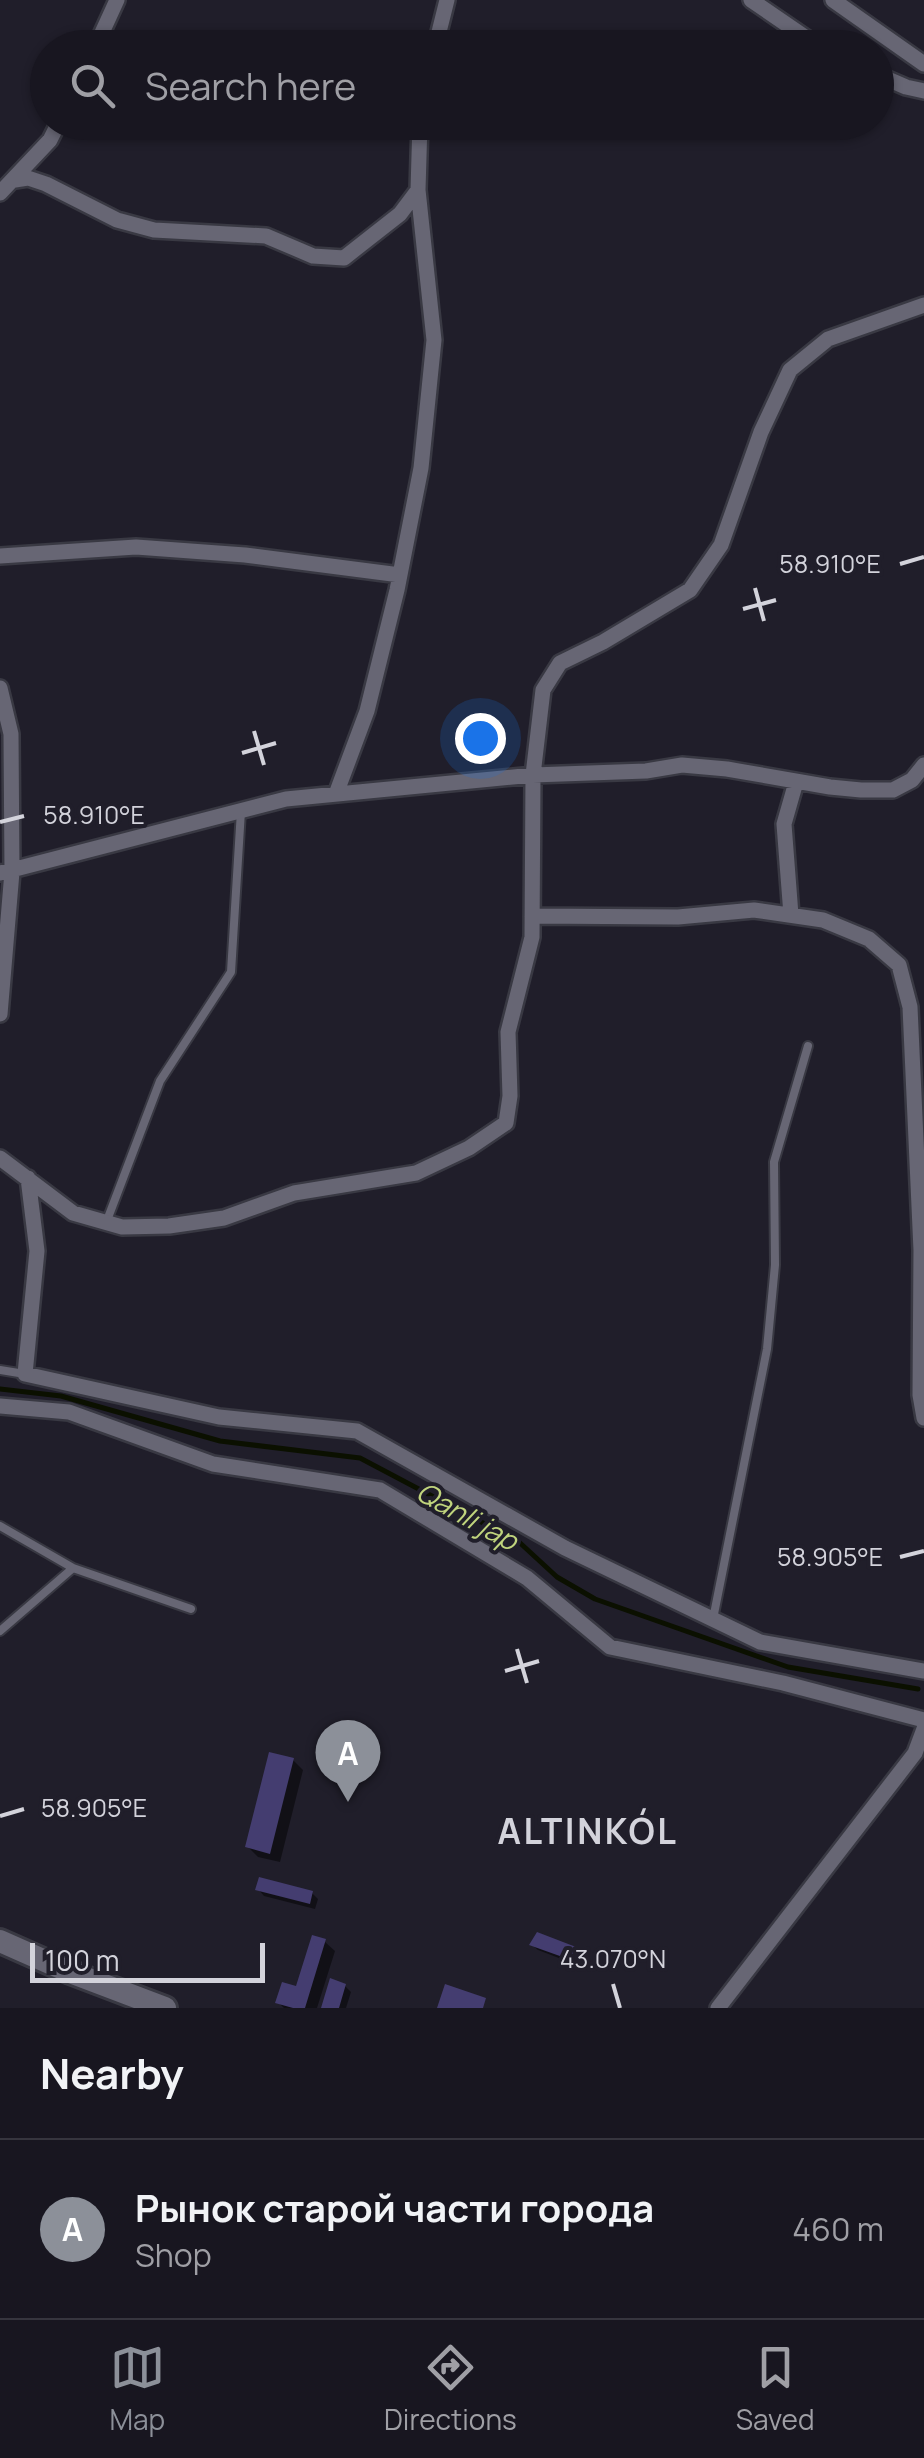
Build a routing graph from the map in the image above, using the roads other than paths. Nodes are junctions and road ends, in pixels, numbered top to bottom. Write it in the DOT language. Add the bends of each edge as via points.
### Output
graph roads {
  1 [pos="118,0"];
  2 [pos="447,0"];
  3 [pos="751,0"];
  4 [pos="833,0"];
  5 [pos="104,30"];
  6 [pos="440,30"];
  7 [pos="795,30"];
  8 [pos="876,30"];
  9 [pos="894,43"];
  10 [pos="924,64"];
  11 [pos="894,82"];
  12 [pos="924,91"];
  13 [pos="50,140"];
  14 [pos="419,140"];
  15 [pos="15,180"];
  16 [pos="418,190"];
  17 [pos="0,193"];
  18 [pos="924,305"];
  19 [pos="0,556"];
  20 [pos="400,575"];
  21 [pos="0,688"];
  22 [pos="924,765"];
  23 [pos="533,775"];
  24 [pos="796,782"];
  25 [pos="336,794"];
  26 [pos="241,811"];
  27 [pos="6,873"];
  28 [pos="791,915"];
  29 [pos="532,916"];
  30 [pos="0,1014"];
  31 [pos="808,1046"];
  32 [pos="0,1158"];
  33 [pos="28,1178"];
  34 [pos="106,1223"];
  35 [pos="0,1370"];
  36 [pos="25,1374"];
  37 [pos="0,1406"];
  38 [pos="924,1418"];
  39 [pos="0,1526"];
  40 [pos="73,1568"];
  41 [pos="190,1609"];
  42 [pos="713,1619"];
  43 [pos="0,1631"];
  44 [pos="924,1671"];
  45 [pos="924,1720"];
  46 [pos="924,1729"];
  47 [pos="0,1942"];
  48 [pos="165,2008"];
  49 [pos="718,2008"];
  1 -- 5 [label="street"];
  2 -- 6 [label="street"];
  3 -- 7 [label="street"];
  4 -- 8 [label="street"];
  9 -- 10 [label="street"];
  11 -- 12 [label="street"];
  13 -- 15 [label="street"];
  14 -- 16 [label="street"];
  15 -- 16 [label="street" via="46,184 117,220 154,230 266,236 313,256 344,258 400,214"];
  15 -- 17 [label="street"];
  16 -- 20 [label="street" via="434,340"];
  18 -- 23 [label="street" via="828,339 790,370 721,545 690,590 560,663 543,690"];
  19 -- 20 [label="street" via="136,547"];
  20 -- 25 [label="street" via="367,711"];
  21 -- 27 [label="street" via="11,734"];
  22 -- 24 [label="street" via="892,790"];
  23 -- 24 [label="street" via="682,765"];
  23 -- 25 [label="street"];
  23 -- 29 [label="street"];
  24 -- 28 [label="street" via="784,824"];
  25 -- 26 [label="street"];
  26 -- 27 [label="street"];
  26 -- 34 [label="lane" via="231,972 160,1081"];
  27 -- 30 [label="street"];
  28 -- 29 [label="street" via="754,910"];
  28 -- 38 [label="street" via="869,938 899,965 910,1007"];
  29 -- 34 [label="street" via="508,1032 506,1122 416,1173 294,1193 224,1218 169,1226"];
  31 -- 42 [label="lane" via="774,1162 775,1266 766,1349"];
  32 -- 33 [label="street"];
  33 -- 34 [label="street" via="73,1213"];
  33 -- 36 [label="street" via="37,1251"];
  35 -- 36 [label="lane"];
  36 -- 42 [label="street" via="219,1417 358,1431 565,1548"];
  37 -- 45 [label="street" via="69,1412 214,1464 380,1490 526,1578 610,1647 784,1682"];
  39 -- 40 [label="lane"];
  40 -- 41 [label="lane"];
  40 -- 43 [label="lane"];
  42 -- 44 [label="street" via="760,1642"];
  46 -- 49 [label="street" via="915,1752"];
  47 -- 48 [label="main road"];
}
